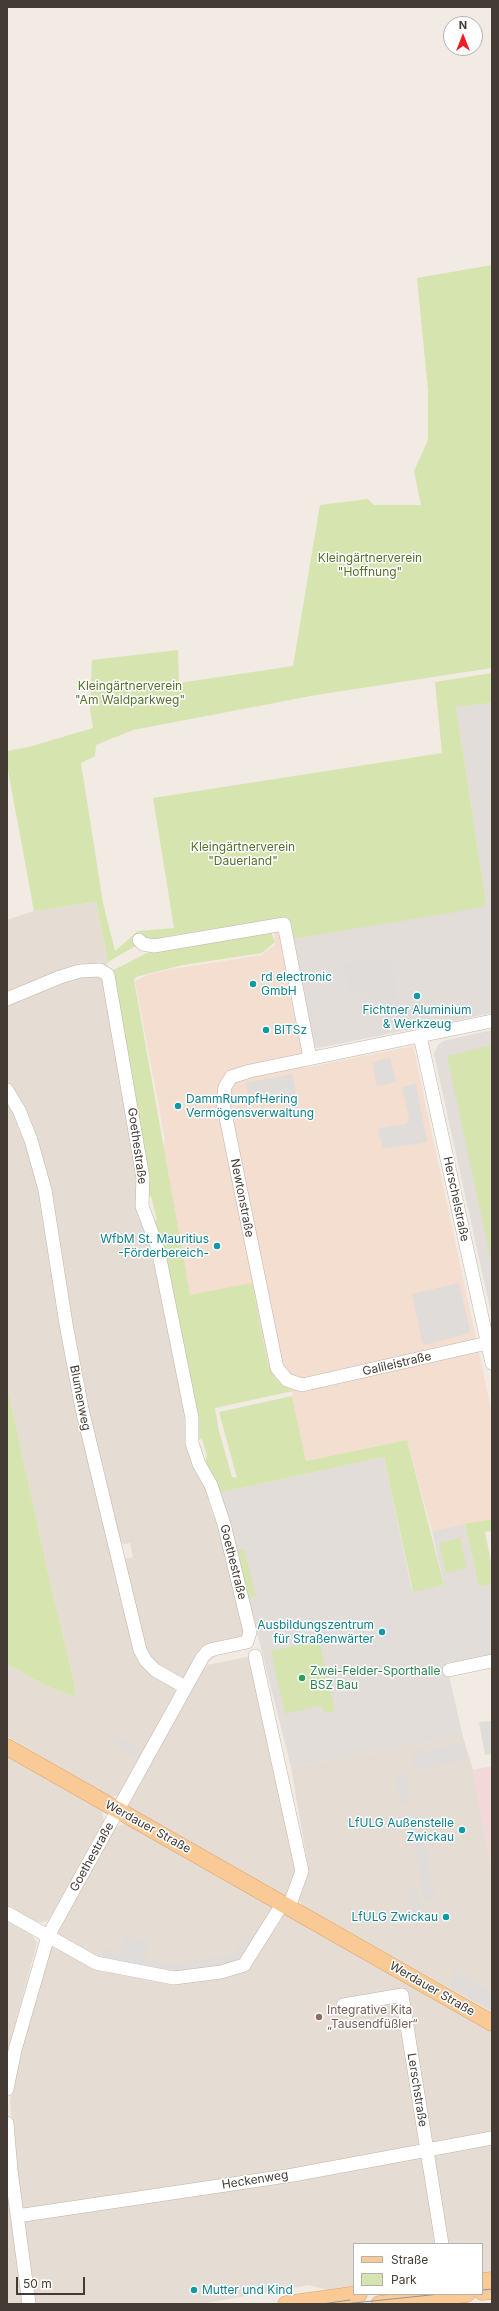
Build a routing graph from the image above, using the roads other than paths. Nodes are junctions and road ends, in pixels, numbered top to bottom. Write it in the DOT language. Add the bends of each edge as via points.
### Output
graph roads {
  1 [pos="139,940"];
  2 [pos="7,999"];
  3 [pos="492,1020"];
  4 [pos="420,1036"];
  5 [pos="310,1058"];
  6 [pos="7,1090"];
  7 [pos="490,1343"];
  8 [pos="492,1363"];
  9 [pos="302,1385"];
  10 [pos="255,1656"];
  11 [pos="492,1661"];
  12 [pos="449,1670"];
  13 [pos="185,1687"];
  14 [pos="7,1748"];
  15 [pos="118,1810"];
  16 [pos="286,1905"];
  17 [pos="7,1913"];
  18 [pos="48,1936"];
  19 [pos="343,2005"];
  20 [pos="492,2022"];
  21 [pos="7,2089"];
  22 [pos="7,2123"];
  23 [pos="492,2138"];
  24 [pos="427,2149"];
  25 [pos="17,2216"];
  26 [pos="442,2243"];
  27 [pos="353,2295"];
  28 [pos="449,2295"];
  29 [pos="29,2304"];
  30 [pos="286,2304"];
  31 [pos="379,2304"];
  1 -- 5 [label="street" via="143,944 154,946 284,924"];
  2 -- 13 [label="street, Goethestraße" via="80,971 100,970 105,973 112,991 143,1178 142,1206 158,1248 192,1418 192,1444 199,1464 211,1485 224,1524 250,1632 250,1638 243,1644 208,1651"];
  3 -- 4 [label="street, Newtonstraße"];
  4 -- 5 [label="street, Newtonstraße"];
  4 -- 7 [label="street, Herschelstraße"];
  5 -- 9 [label="street, Newtonstraße" via="231,1077 225,1087 223,1103 277,1368 286,1380"];
  6 -- 13 [label="street, Blumenweg" via="19,1110 31,1140 45,1190 83,1416 140,1650 155,1670"];
  7 -- 8 [label="street, Herschelstraße"];
  7 -- 9 [label="street, Galileistraße"];
  10 -- 16 [label="street" via="302,1871"];
  11 -- 12 [label="street"];
  13 -- 15 [label="street, Goethestraße"];
  14 -- 15 [label="main road, Werdauer Straße"];
  15 -- 16 [label="main road, Werdauer Straße"];
  15 -- 18 [label="street, Goethestraße"];
  16 -- 18 [label="street" via="244,1965 221,1972 174,1978 148,1975 96,1963"];
  16 -- 20 [label="main road, Werdauer Straße"];
  17 -- 18 [label="street"];
  18 -- 21 [label="street, Goethestraße" via="15,2050"];
  19 -- 24 [label="street, Lerschstraße" via="402,1995"];
  22 -- 25 [label="street"];
  23 -- 24 [label="street, Heckenweg"];
  24 -- 25 [label="street, Heckenweg" via="293,2175"];
  24 -- 26 [label="street, Lerschstraße"];
  25 -- 29 [label="street"];
  27 -- 30 [label="main road"];
  28 -- 31 [label="main road"];
}
